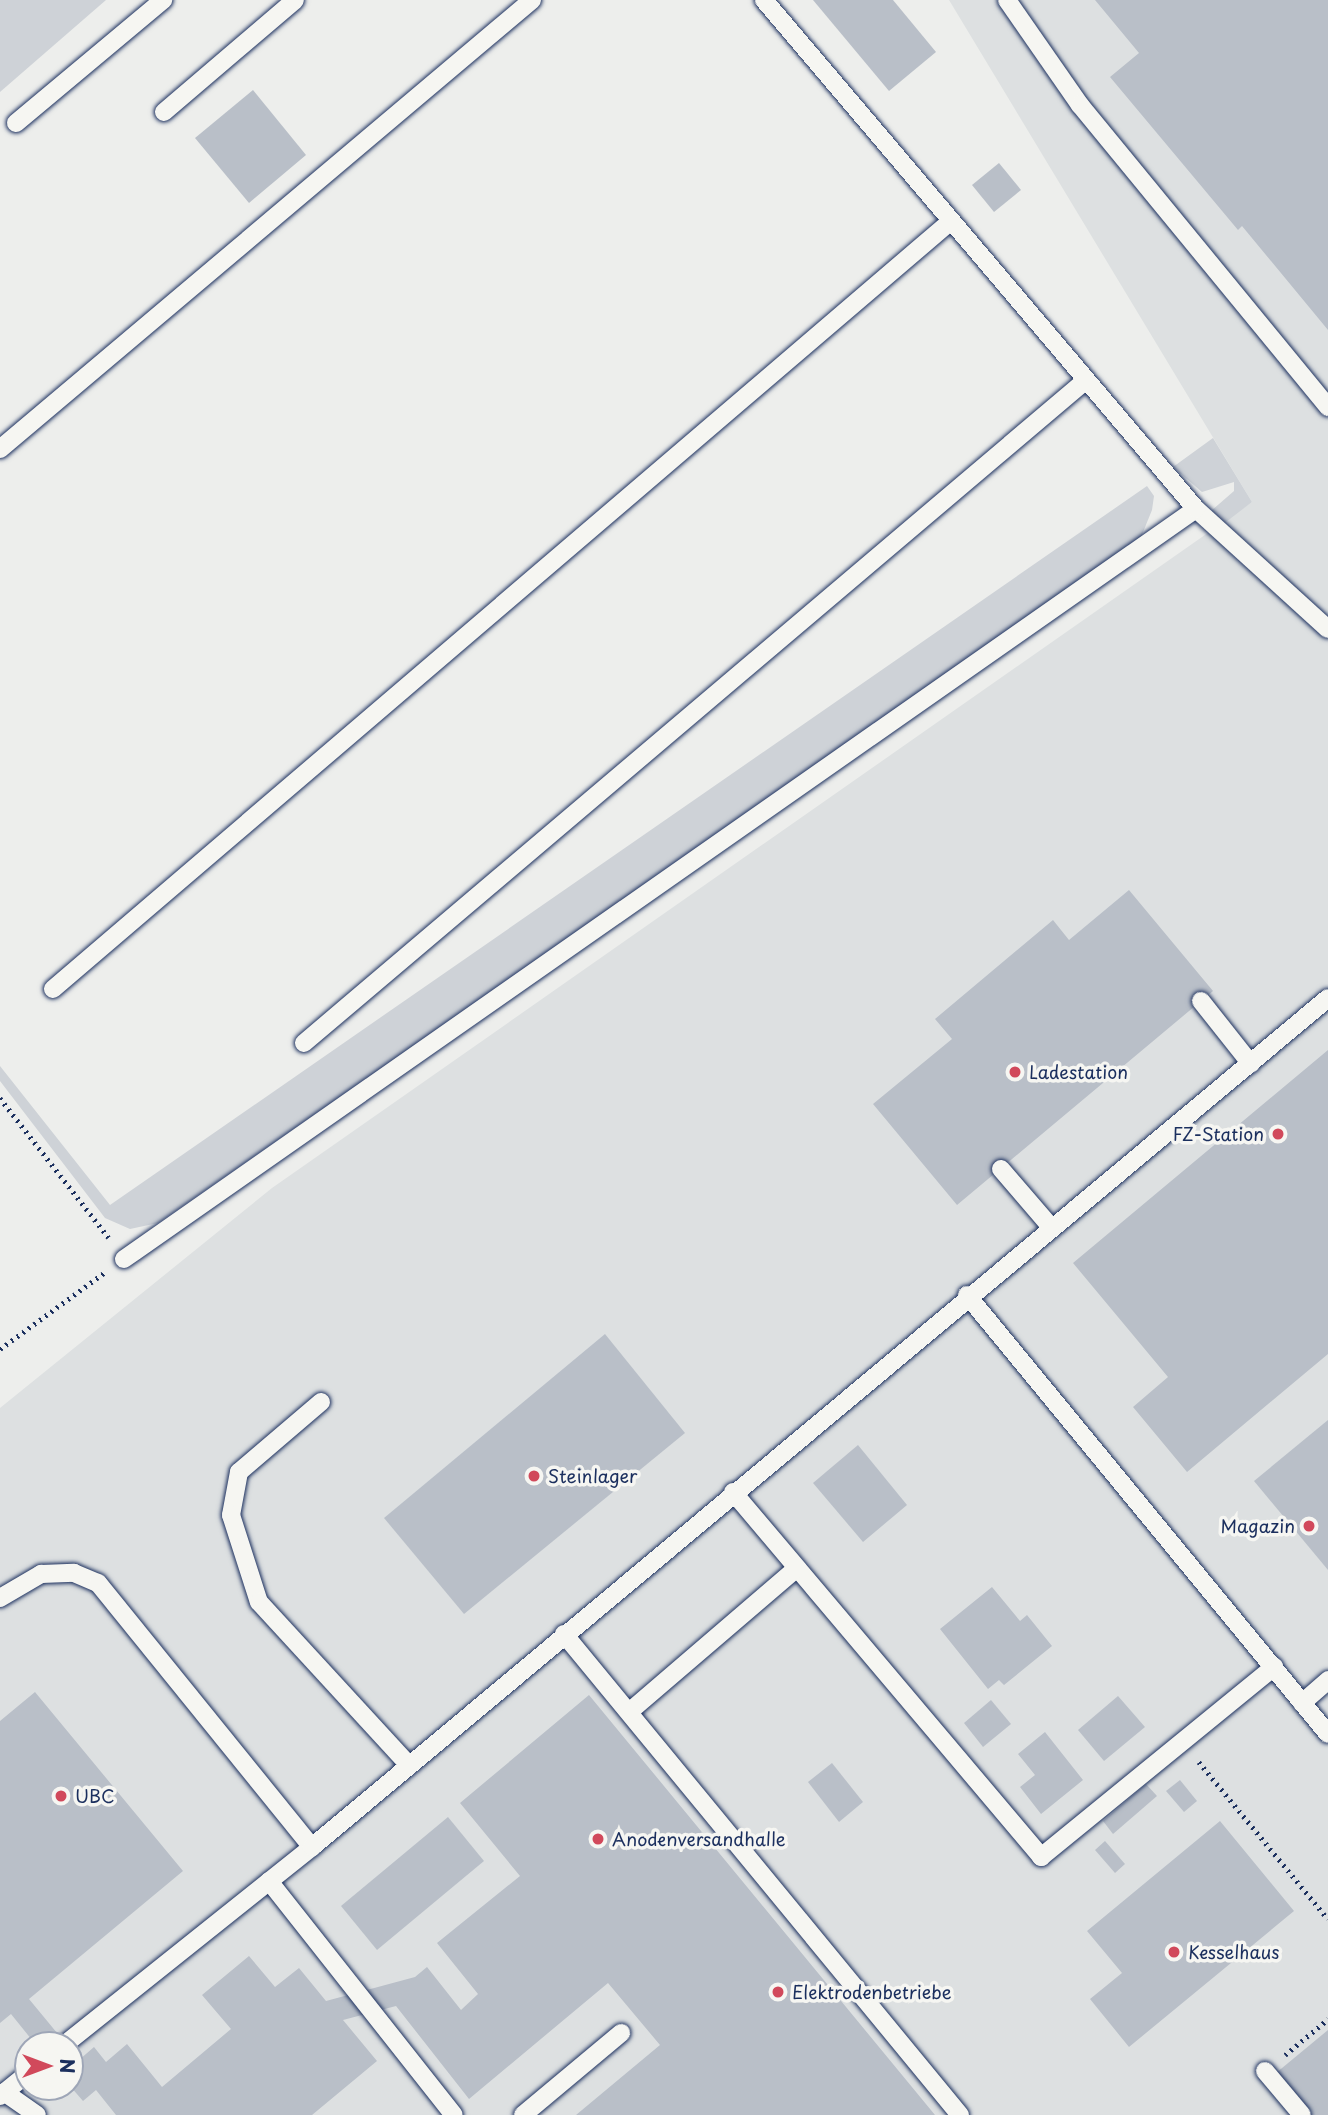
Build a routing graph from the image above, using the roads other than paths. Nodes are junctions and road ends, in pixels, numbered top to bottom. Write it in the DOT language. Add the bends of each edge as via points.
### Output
graph roads {
  1 [pos="163,0"];
  2 [pos="295,0"];
  3 [pos="532,0"];
  4 [pos="764,0"];
  5 [pos="1007,0"];
  6 [pos="164,112"];
  7 [pos="16,123"];
  8 [pos="951,222"];
  9 [pos="1085,380"];
  10 [pos="1328,407"];
  11 [pos="0,449"];
  12 [pos="1196,509"];
  13 [pos="1328,629"];
  14 [pos="53,989"];
  15 [pos="1328,998"];
  16 [pos="1201,1001"];
  17 [pos="304,1043"];
  18 [pos="1251,1064"];
  19 [pos="1000,1169"];
  20 [pos="1050,1226"];
  21 [pos="120,1262"];
  22 [pos="967,1295"];
  23 [pos="321,1402"];
  24 [pos="733,1492"];
  25 [pos="797,1568"];
  26 [pos="0,1598"];
  27 [pos="565,1634"];
  28 [pos="1274,1667"];
  29 [pos="1328,1680"];
  30 [pos="1302,1703"];
  31 [pos="629,1712"];
  32 [pos="1328,1734"];
  33 [pos="409,1765"];
  34 [pos="312,1847"];
  35 [pos="269,1881"];
  36 [pos="82,2031"];
  37 [pos="621,2033"];
  38 [pos="1265,2071"];
  39 [pos="2,2094"];
  40 [pos="37,2115"];
  41 [pos="454,2115"];
  42 [pos="523,2115"];
  43 [pos="961,2115"];
  44 [pos="1302,2115"];
  1 -- 7 [label="lane"];
  2 -- 6 [label="lane"];
  3 -- 11 [label="lane"];
  4 -- 8 [label="lane"];
  5 -- 10 [label="lane" via="1080,105"];
  8 -- 9 [label="lane"];
  8 -- 14 [label="lane"];
  9 -- 12 [label="lane"];
  9 -- 17 [label="lane"];
  12 -- 13 [label="lane"];
  12 -- 21 [label="lane"];
  15 -- 18 [label="lane"];
  16 -- 18 [label="lane"];
  18 -- 20 [label="lane"];
  19 -- 20 [label="lane"];
  20 -- 22 [label="lane"];
  22 -- 24 [label="lane"];
  22 -- 28 [label="lane"];
  23 -- 33 [label="lane" via="239,1472 231,1515 259,1602"];
  24 -- 25 [label="lane"];
  24 -- 27 [label="lane"];
  25 -- 28 [label="lane" via="1041,1857"];
  25 -- 31 [label="lane"];
  26 -- 34 [label="lane" via="41,1574 74,1573 98,1583"];
  27 -- 31 [label="lane"];
  27 -- 33 [label="lane"];
  28 -- 30 [label="lane"];
  29 -- 30 [label="lane"];
  30 -- 32 [label="lane"];
  31 -- 43 [label="lane"];
  33 -- 34 [label="lane"];
  34 -- 35 [label="lane"];
  35 -- 36 [label="lane"];
  35 -- 41 [label="lane"];
  37 -- 42 [label="lane"];
  38 -- 44 [label="lane"];
  39 -- 40 [label="lane"];
}
